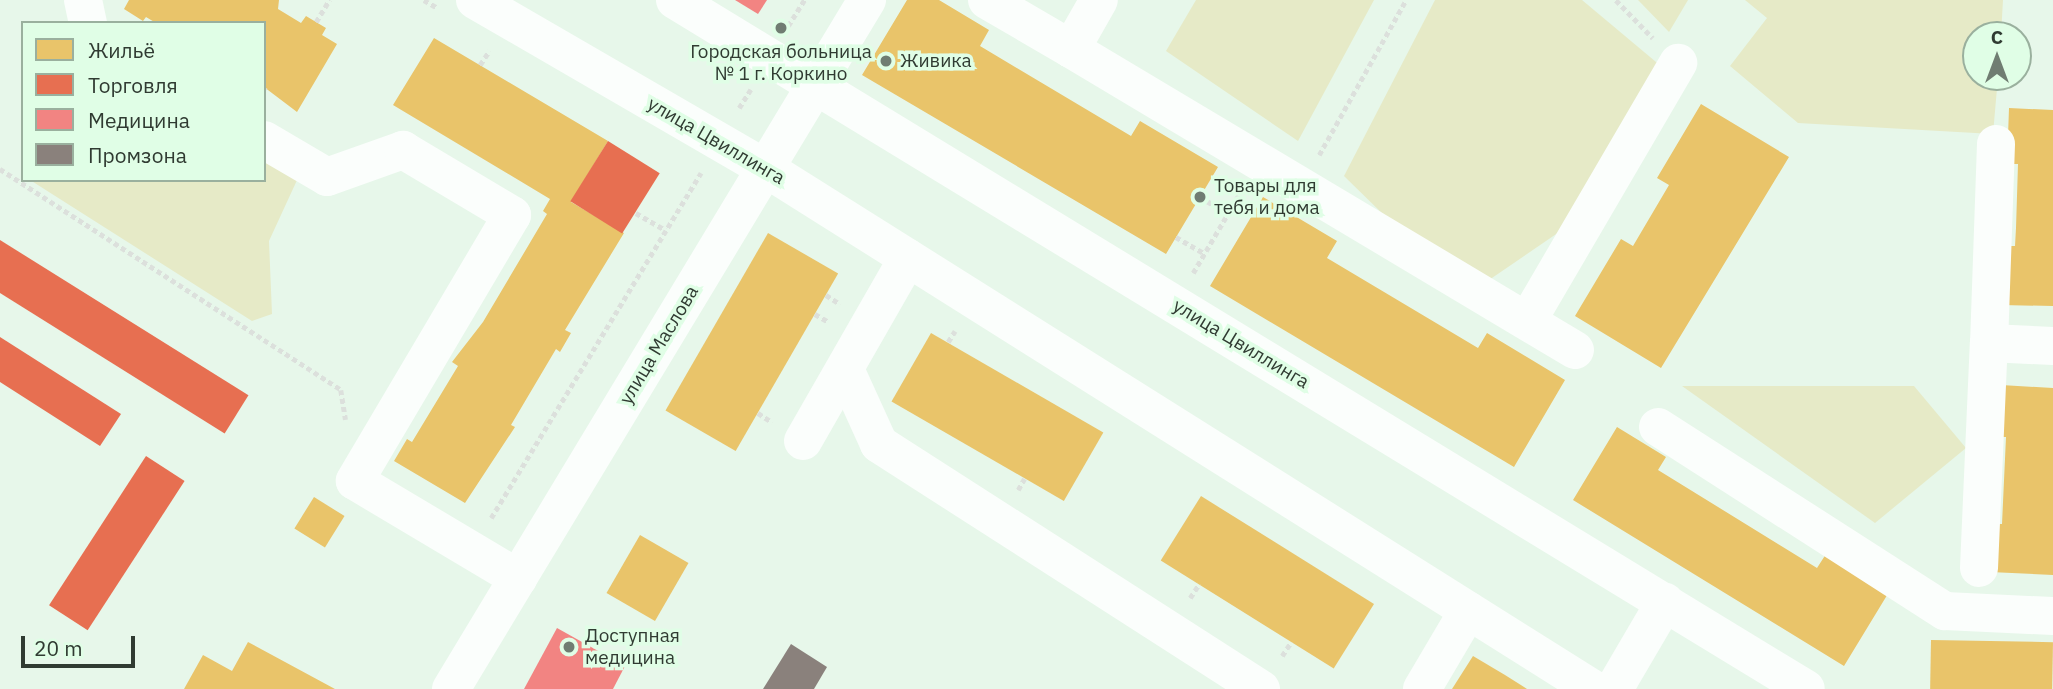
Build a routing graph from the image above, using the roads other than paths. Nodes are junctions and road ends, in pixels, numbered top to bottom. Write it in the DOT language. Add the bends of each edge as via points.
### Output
graph roads {
  1 [pos="83,0"];
  2 [pos="675,0"];
  3 [pos="867,0"];
  4 [pos="987,0"];
  5 [pos="1099,0"];
  6 [pos="461,7"];
  7 [pos="88,21"];
  8 [pos="1071,49"];
  9 [pos="1678,63"];
  10 [pos="816,84"];
  11 [pos="266,141"];
  12 [pos="1996,144"];
  13 [pos="765,168"];
  14 [pos="908,258"];
  15 [pos="1528,320"];
  16 [pos="1989,343"];
  17 [pos="2053,346"];
  18 [pos="1575,350"];
  19 [pos="845,369"];
  20 [pos="1658,426"];
  21 [pos="803,441"];
  22 [pos="1979,568"];
  23 [pos="518,578"];
  24 [pos="1665,603"];
  25 [pos="1468,611"];
  26 [pos="2053,616"];
  27 [pos="451,689"];
  28 [pos="1261,689"];
  29 [pos="1422,689"];
  30 [pos="1593,689"];
  31 [pos="1614,689"];
  32 [pos="1806,689"];
  1 -- 7 [label="street"];
  2 -- 10 [label="street, улица Цвиллинга"];
  3 -- 10 [label="street, улица Маслова"];
  4 -- 8 [label="street"];
  5 -- 8 [label="street"];
  6 -- 13 [label="street, улица Цвиллинга"];
  8 -- 15 [label="street"];
  9 -- 15 [label="street"];
  10 -- 13 [label="street, улица Маслова"];
  10 -- 24 [label="street, улица Цвиллинга"];
  11 -- 23 [label="street" via="327,177 403,150 512,215 355,481"];
  12 -- 16 [label="street"];
  13 -- 14 [label="street, улица Цвиллинга"];
  13 -- 23 [label="street, улица Маслова"];
  14 -- 19 [label="street"];
  14 -- 25 [label="street, улица Цвиллинга"];
  15 -- 18 [label="street"];
  16 -- 17 [label="street"];
  16 -- 22 [label="street"];
  19 -- 21 [label="street"];
  19 -- 28 [label="street" via="879,444"];
  20 -- 26 [label="street" via="1945,611"];
  23 -- 27 [label="street, улица Маслова"];
  24 -- 31 [label="street"];
  24 -- 32 [label="street, улица Цвиллинга"];
  25 -- 29 [label="street"];
  25 -- 30 [label="street, улица Цвиллинга"];
}
